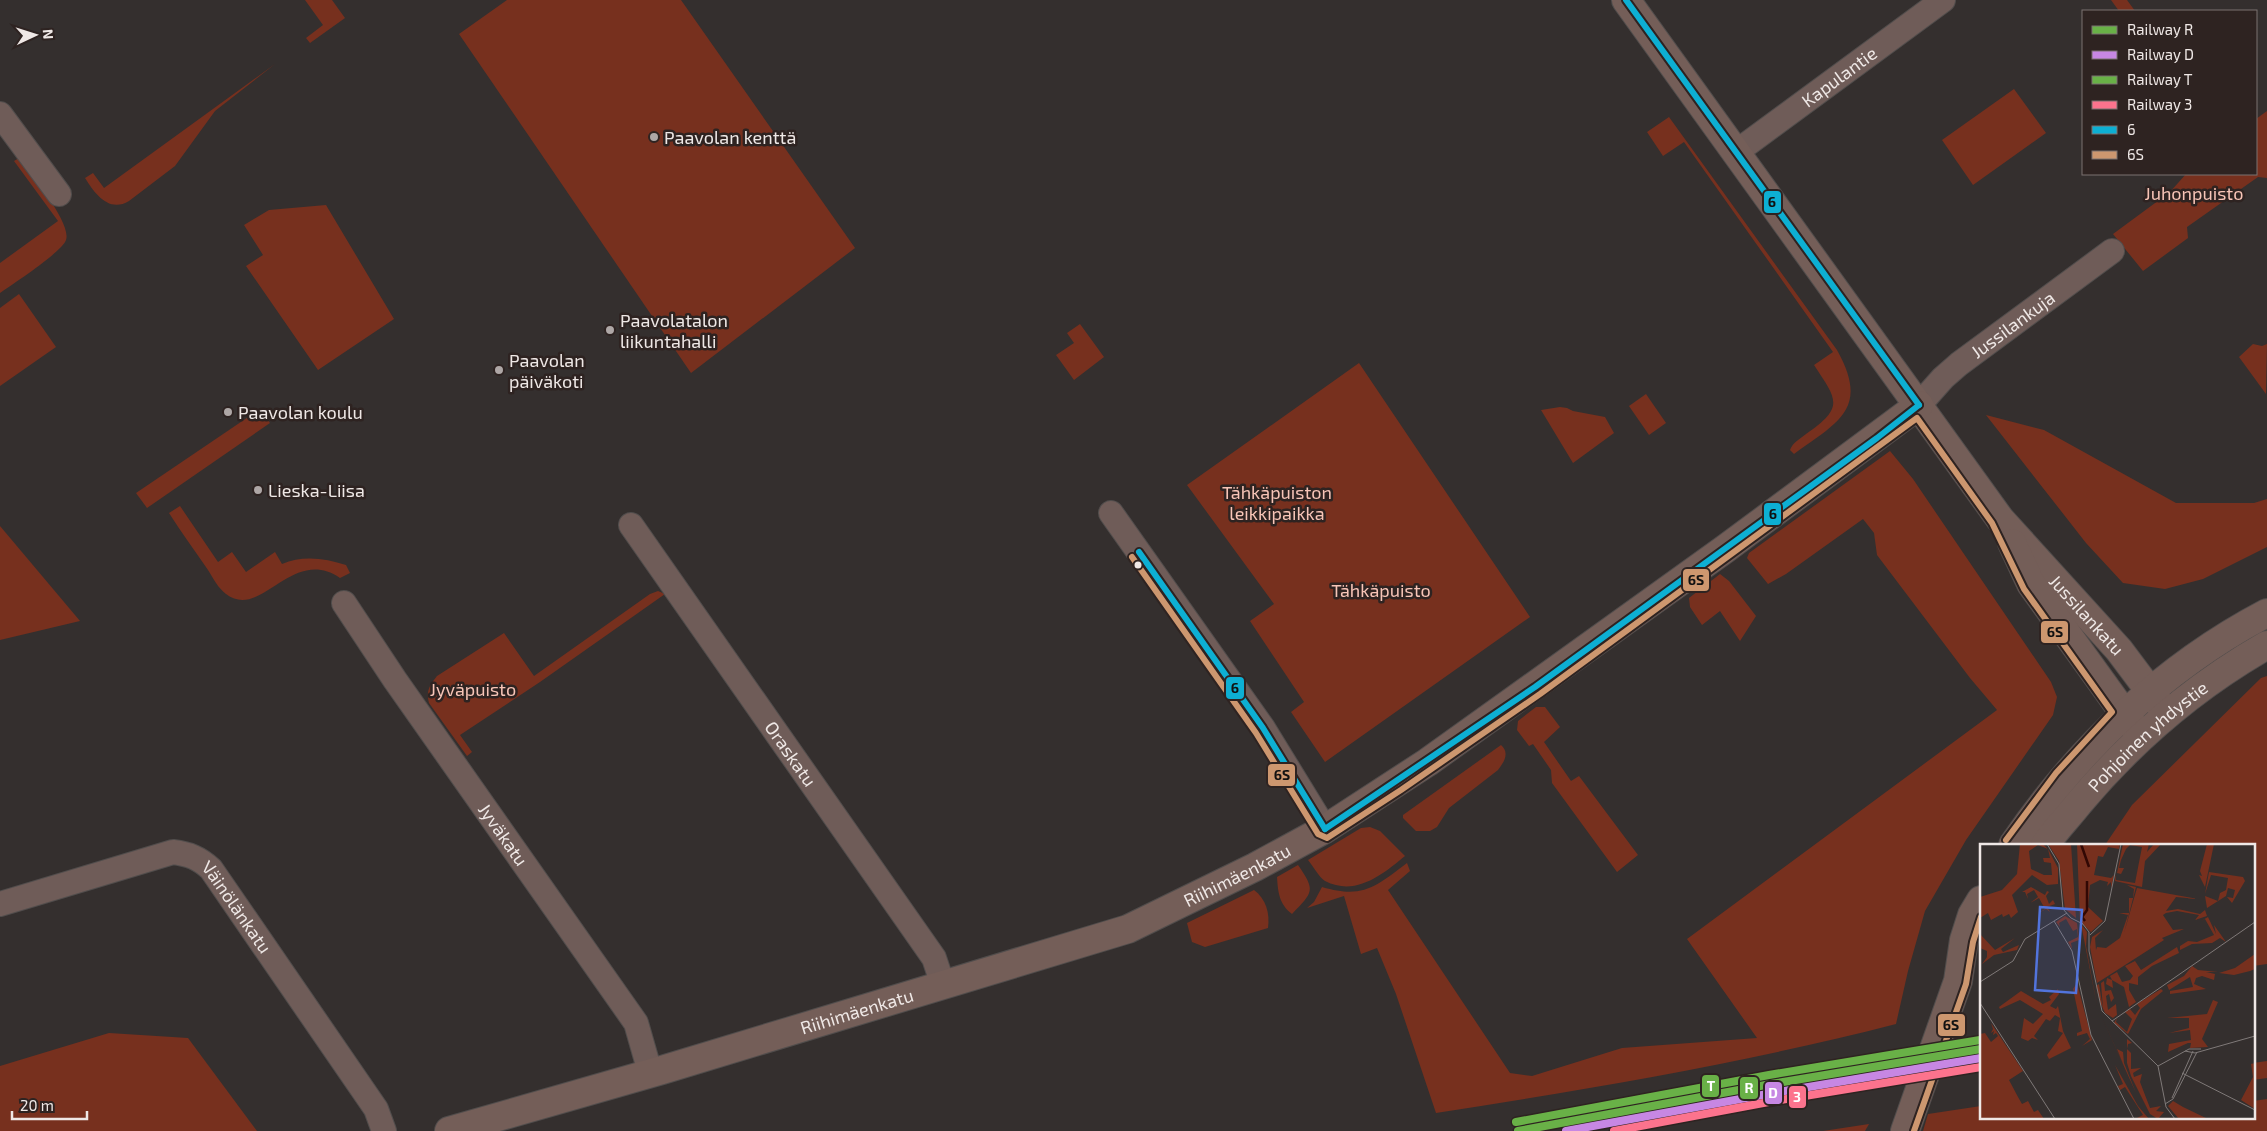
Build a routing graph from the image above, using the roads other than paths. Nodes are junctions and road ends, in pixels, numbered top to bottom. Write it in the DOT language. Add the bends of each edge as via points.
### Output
graph roads {
  1 [pos="1626,0"];
  2 [pos="1943,0"];
  3 [pos="0,114"];
  4 [pos="1735,153"];
  5 [pos="59,194"];
  6 [pos="2112,251"];
  7 [pos="1919,404"];
  8 [pos="1111,513"];
  9 [pos="2000,519"];
  10 [pos="631,525"];
  11 [pos="344,603"];
  12 [pos="2267,613"];
  13 [pos="2267,645"];
  14 [pos="2149,692"];
  15 [pos="2123,713"];
  16 [pos="2166,714"];
  17 [pos="2140,737"];
  18 [pos="1325,830"];
  19 [pos="2014,844"];
  20 [pos="2046,844"];
  21 [pos="1980,902"];
  22 [pos="0,904"];
  23 [pos="1980,950"];
  24 [pos="1958,981"];
  25 [pos="943,984"];
  26 [pos="650,1072"];
  27 [pos="384,1131"];
  28 [pos="449,1131"];
  29 [pos="1905,1131"];
  1 -- 4 [label="main road, Jussilankatu"];
  2 -- 4 [label="street, Kapulantie"];
  3 -- 5 [label="street"];
  4 -- 7 [label="main road, Jussilankatu"];
  6 -- 7 [label="street, Jussilankuja" via="1959,364"];
  7 -- 9 [label="main road, Jussilankatu"];
  7 -- 18 [label="main road, Riihimäenkatu" via="1550,676"];
  8 -- 18 [label="street" via="1263,728"];
  9 -- 14 [label="main road, Jussilankatu" via="2119,650"];
  9 -- 15 [label="main road, Jussilankatu" via="2031,584"];
  10 -- 25 [label="street, Oraskatu" via="934,958"];
  11 -- 26 [label="street, Jyväkatu" via="636,1023"];
  12 -- 14 [label="main road, Pohjoinen yhdystie" via="2196,656"];
  13 -- 16 [label="main road, Pohjoinen yhdystie"];
  14 -- 15 [label="main road, Pohjoinen yhdystie"];
  14 -- 16 [label="main road, Jussilankatu"];
  15 -- 17 [label="main road, Jussilankatu"];
  15 -- 19 [label="main road, Pohjoinen yhdystie" via="2062,779"];
  16 -- 17 [label="main road, Pohjoinen yhdystie"];
  17 -- 20 [label="main road, Pohjoinen yhdystie" via="2110,766"];
  18 -- 25 [label="main road, Riihimäenkatu" via="1128,929"];
  21 -- 24 [label="main road" via="1964,940"];
  22 -- 27 [label="street, Väinölänkatu" via="173,852 198,858 211,869 376,1109"];
  23 -- 24 [label="main road"];
  24 -- 29 [label="main road"];
  25 -- 26 [label="main road, Riihimäenkatu"];
  26 -- 28 [label="main road, Riihimäenkatu"];
}
